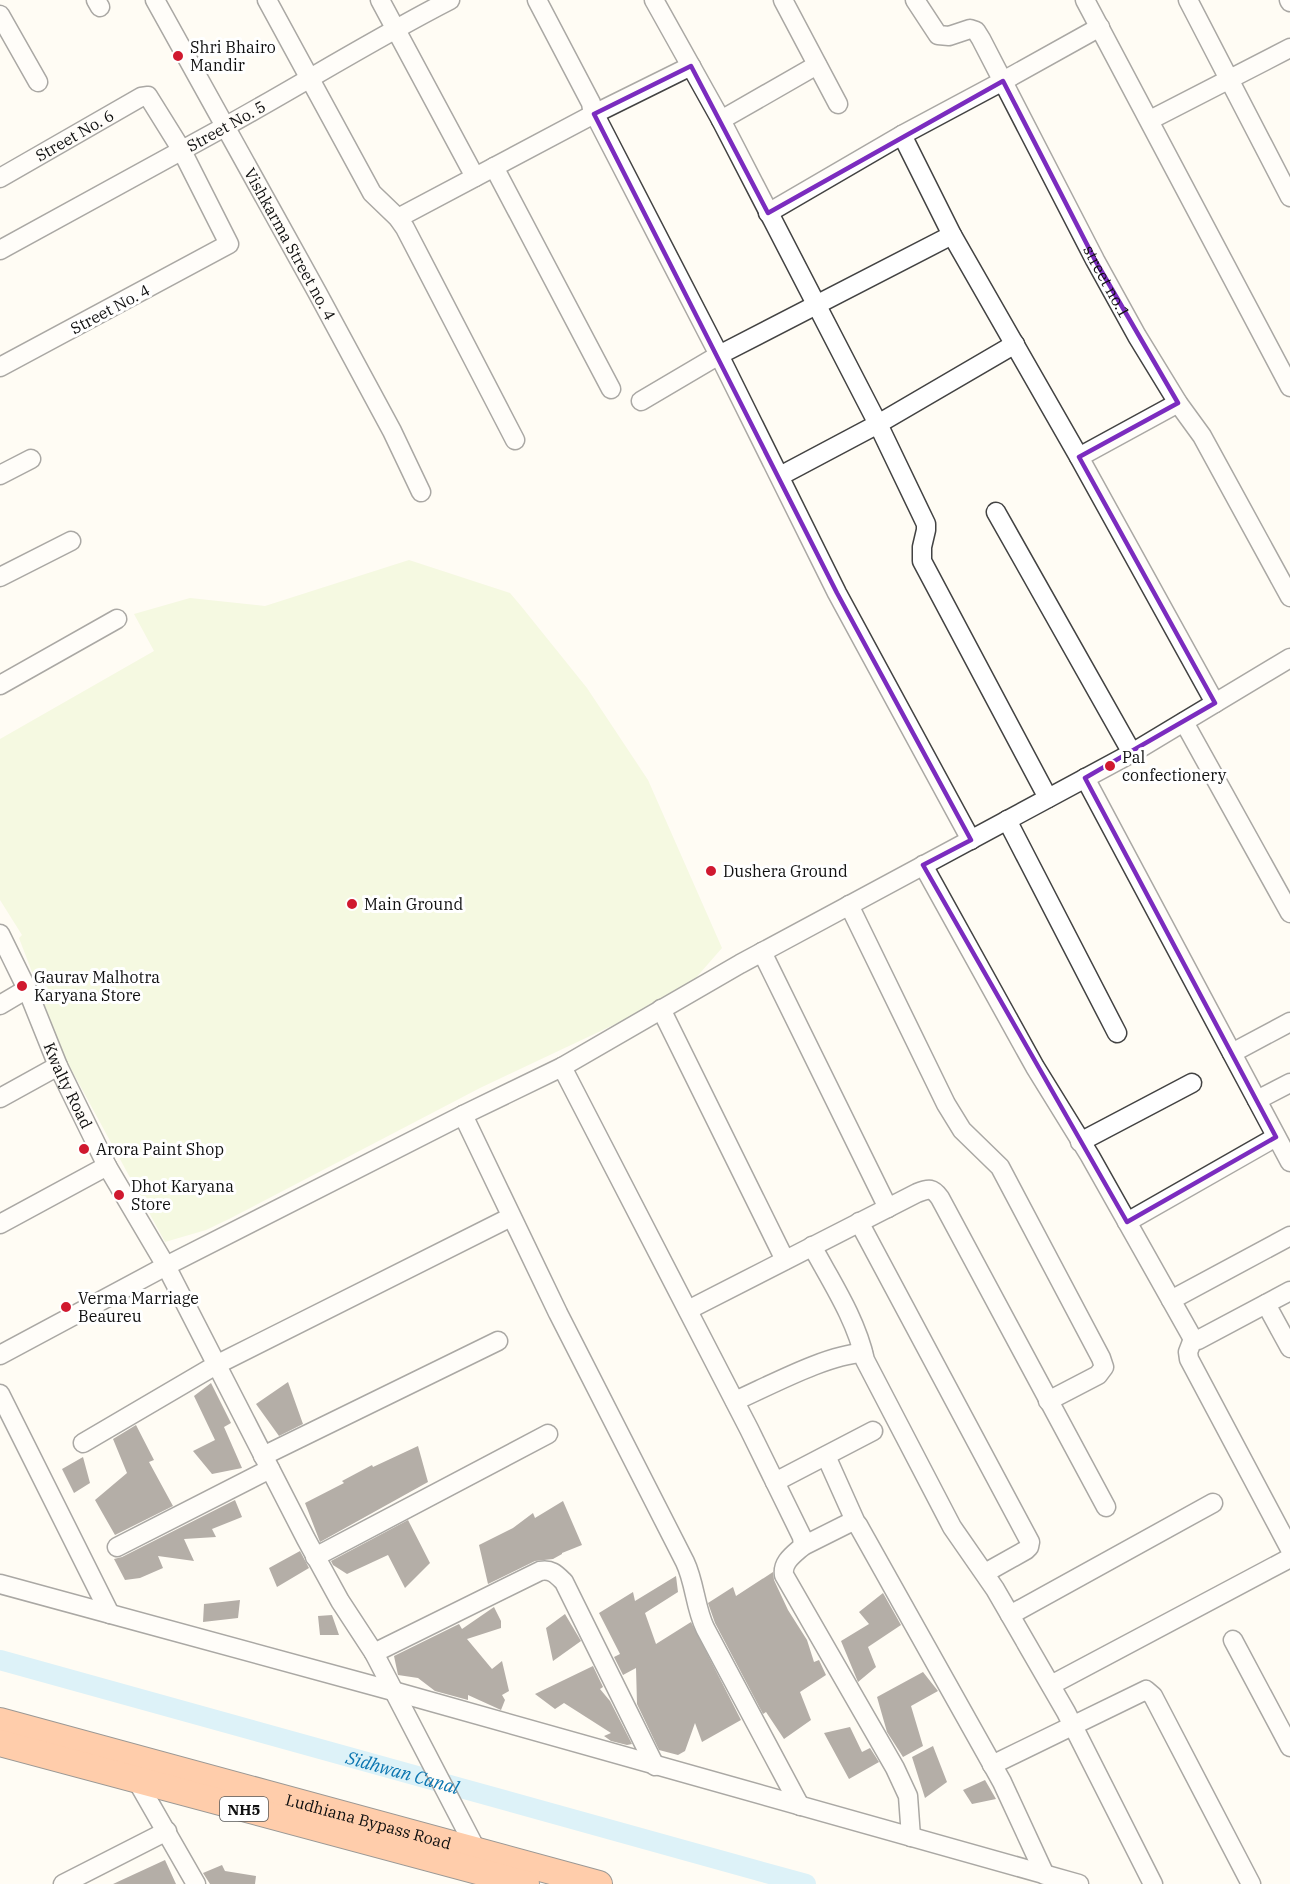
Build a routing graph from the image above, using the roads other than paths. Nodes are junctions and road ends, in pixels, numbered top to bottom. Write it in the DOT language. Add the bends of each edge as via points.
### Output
graph roads {
  1 [pos="155,0"];
  2 [pos="267,0"];
  3 [pos="380,0"];
  4 [pos="450,0"];
  5 [pos="537,0"];
  6 [pos="654,0"];
  7 [pos="783,0"];
  8 [pos="915,0"];
  9 [pos="1085,0"];
  10 [pos="1188,0"];
  11 [pos="0,15"];
  12 [pos="1100,27"];
  13 [pos="395,28"];
  14 [pos="1290,48"];
  15 [pos="818,64"];
  16 [pos="691,66"];
  17 [pos="311,78"];
  18 [pos="1229,80"];
  19 [pos="1003,81"];
  20 [pos="38,82"];
  21 [pos="838,104"];
  22 [pos="594,114"];
  23 [pos="721,120"];
  24 [pos="1149,120"];
  25 [pos="227,126"];
  26 [pos="902,135"];
  27 [pos="181,149"];
  28 [pos="494,167"];
  29 [pos="475,177"];
  30 [pos="0,178"];
  31 [pos="1290,197"];
  32 [pos="768,213"];
  33 [pos="398,219"];
  34 [pos="952,235"];
  35 [pos="0,250"];
  36 [pos="816,304"];
  37 [pos="1015,344"];
  38 [pos="719,355"];
  39 [pos="0,367"];
  40 [pos="1290,387"];
  41 [pos="611,389"];
  42 [pos="641,401"];
  43 [pos="1178,403"];
  44 [pos="878,424"];
  45 [pos="515,440"];
  46 [pos="1079,457"];
  47 [pos="31,459"];
  48 [pos="0,475"];
  49 [pos="780,476"];
  50 [pos="421,492"];
  51 [pos="996,512"];
  52 [pos="71,541"];
  53 [pos="0,577"];
  54 [pos="1290,597"];
  55 [pos="117,619"];
  56 [pos="1290,658"];
  57 [pos="0,685"];
  58 [pos="1215,704"];
  59 [pos="1184,722"];
  60 [pos="1132,753"];
  61 [pos="1085,778"];
  62 [pos="1048,798"];
  63 [pos="1007,820"];
  64 [pos="971,840"];
  65 [pos="923,865"];
  66 [pos="849,905"];
  67 [pos="1290,913"];
  68 [pos="0,934"];
  69 [pos="762,952"];
  70 [pos="27,989"];
  71 [pos="0,1005"];
  72 [pos="661,1009"];
  73 [pos="1290,1022"];
  74 [pos="1117,1033"];
  75 [pos="1232,1053"];
  76 [pos="58,1066"];
  77 [pos="562,1067"];
  78 [pos="1192,1083"];
  79 [pos="1290,1083"];
  80 [pos="0,1098"];
  81 [pos="1257,1100"];
  82 [pos="463,1115"];
  83 [pos="1276,1137"];
  84 [pos="1080,1142"];
  85 [pos="1290,1162"];
  86 [pos="107,1166"];
  87 [pos="888,1208"];
  88 [pos="511,1217"];
  89 [pos="859,1222"];
  90 [pos="1127,1222"];
  91 [pos="0,1224"];
  92 [pos="1290,1236"];
  93 [pos="812,1246"];
  94 [pos="785,1260"];
  95 [pos="166,1266"];
  96 [pos="1290,1292"];
  97 [pos="1170,1300"];
  98 [pos="1266,1304"];
  99 [pos="688,1310"];
  100 [pos="1192,1339"];
  101 [pos="498,1341"];
  102 [pos="1290,1348"];
  103 [pos="863,1353"];
  104 [pos="0,1355"];
  105 [pos="216,1365"];
  106 [pos="0,1394"];
  107 [pos="735,1401"];
  108 [pos="1048,1401"];
  109 [pos="873,1431"];
  110 [pos="548,1434"];
  111 [pos="83,1443"];
  112 [pos="826,1456"];
  113 [pos="267,1463"];
  114 [pos="775,1482"];
  115 [pos="1213,1503"];
  116 [pos="1106,1507"];
  117 [pos="856,1523"];
  118 [pos="803,1546"];
  119 [pos="117,1547"];
  120 [pos="1289,1548"];
  121 [pos="315,1557"];
  122 [pos="985,1574"];
  123 [pos="0,1584"];
  124 [pos="110,1614"];
  125 [pos="1010,1615"];
  126 [pos="1233,1640"];
  127 [pos="374,1653"];
  128 [pos="1051,1685"];
  129 [pos="393,1691"];
  130 [pos="0,1721"];
  131 [pos="1073,1725"];
  132 [pos="0,1743"];
  133 [pos="1290,1747"];
  134 [pos="992,1765"];
  135 [pos="655,1766"];
  136 [pos="137,1781"];
  137 [pos="800,1806"];
  138 [pos="167,1831"];
  139 [pos="911,1837"];
  140 [pos="471,1840"];
  141 [pos="1045,1875"];
  142 [pos="491,1879"];
  143 [pos="63,1884"];
  144 [pos="196,1884"];
  145 [pos="526,1884"];
  146 [pos="599,1884"];
  147 [pos="1078,1884"];
  148 [pos="1153,1884"];
  149 [pos="1251,1884"];
  1 -- 25 [label="street, Vishkarma Street no. 4"];
  2 -- 17 [label="street"];
  3 -- 13 [label="street"];
  4 -- 13 [label="street, Street No. 5"];
  5 -- 22 [label="street"];
  6 -- 16 [label="street"];
  7 -- 15 [label="street"];
  8 -- 19 [label="street, street no.1" via="938,35 949,36 965,29 976,31"];
  9 -- 12 [label="street"];
  10 -- 18 [label="street"];
  11 -- 20 [label="street"];
  12 -- 19 [label="street"];
  12 -- 24 [label="street"];
  13 -- 17 [label="street, Street No. 5"];
  13 -- 29 [label="street"];
  14 -- 18 [label="street"];
  15 -- 21 [label="street"];
  15 -- 23 [label="street"];
  16 -- 22 [label="street"];
  16 -- 23 [label="street"];
  17 -- 25 [label="street, Street No. 5"];
  17 -- 33 [label="street" via="372,193"];
  18 -- 24 [label="street"];
  18 -- 31 [label="street"];
  19 -- 26 [label="street"];
  19 -- 43 [label="street, street no.1" via="1100,270"];
  22 -- 28 [label="street"];
  22 -- 38 [label="street"];
  23 -- 32 [label="street"];
  24 -- 40 [label="street"];
  25 -- 27 [label="street, Street No. 5"];
  25 -- 50 [label="street, Vishkarma Street no. 4"];
  26 -- 32 [label="street"];
  26 -- 34 [label="street"];
  27 -- 30 [label="street, Street No. 6" via="149,97 141,97"];
  27 -- 35 [label="street, Street No. 5"];
  27 -- 39 [label="street, Street No. 4" via="229,240 227,246"];
  28 -- 29 [label="street"];
  28 -- 41 [label="street"];
  29 -- 33 [label="street"];
  32 -- 36 [label="street"];
  33 -- 45 [label="street"];
  34 -- 36 [label="street"];
  34 -- 37 [label="street"];
  36 -- 38 [label="street"];
  36 -- 44 [label="street"];
  37 -- 44 [label="street"];
  37 -- 46 [label="street"];
  38 -- 42 [label="street"];
  38 -- 49 [label="street"];
  43 -- 46 [label="street"];
  43 -- 54 [label="street, street no.1" via="1202,436"];
  44 -- 49 [label="street"];
  44 -- 62 [label="street" via="926,524 922,561"];
  46 -- 58 [label="street"];
  47 -- 48 [label="street"];
  49 -- 64 [label="street" via="837,592"];
  51 -- 60 [label="street"];
  52 -- 53 [label="street"];
  55 -- 57 [label="street"];
  56 -- 58 [label="street"];
  58 -- 59 [label="street"];
  59 -- 60 [label="street"];
  59 -- 67 [label="street"];
  60 -- 61 [label="street"];
  61 -- 62 [label="street"];
  61 -- 75 [label="street"];
  62 -- 63 [label="street"];
  63 -- 64 [label="street"];
  63 -- 74 [label="street"];
  64 -- 65 [label="street"];
  65 -- 66 [label="street"];
  65 -- 84 [label="street"];
  66 -- 69 [label="street"];
  66 -- 108 [label="street" via="946,1104 962,1130 1000,1167 1101,1358 1104,1367 1098,1375"];
  68 -- 70 [label="street, Kwalty Road"];
  69 -- 72 [label="street"];
  69 -- 87 [label="street"];
  70 -- 71 [label="street"];
  70 -- 76 [label="street, Kwalty Road"];
  72 -- 77 [label="street"];
  72 -- 94 [label="street"];
  73 -- 75 [label="street"];
  75 -- 81 [label="street"];
  76 -- 80 [label="street"];
  76 -- 86 [label="street, Kwalty Road"];
  77 -- 82 [label="street"];
  77 -- 99 [label="street"];
  78 -- 84 [label="street"];
  79 -- 81 [label="street"];
  81 -- 83 [label="street"];
  82 -- 88 [label="street"];
  82 -- 95 [label="street"];
  83 -- 85 [label="street"];
  83 -- 90 [label="street"];
  84 -- 90 [label="street"];
  86 -- 91 [label="street"];
  86 -- 95 [label="street, Kwalty Road"];
  87 -- 89 [label="street"];
  87 -- 108 [label="street" via="917,1193 934,1190"];
  88 -- 105 [label="street"];
  88 -- 137 [label="street" via="685,1562 705,1628"];
  89 -- 93 [label="street"];
  89 -- 122 [label="street" via="1030,1542 1026,1550"];
  90 -- 97 [label="street"];
  92 -- 97 [label="street"];
  93 -- 94 [label="street"];
  93 -- 103 [label="street" via="853,1324"];
  94 -- 99 [label="street"];
  95 -- 104 [label="street"];
  95 -- 105 [label="street, Kwalty Road"];
  96 -- 98 [label="street"];
  97 -- 100 [label="street"];
  98 -- 100 [label="street" via="1198,1340"];
  98 -- 102 [label="street"];
  99 -- 107 [label="street"];
  100 -- 120 [label="street" via="1189,1359"];
  101 -- 113 [label="street"];
  103 -- 107 [label="street" via="831,1359"];
  103 -- 122 [label="street" via="952,1527"];
  105 -- 111 [label="street"];
  105 -- 113 [label="street, Kwalty Road"];
  106 -- 124 [label="street"];
  107 -- 114 [label="street"];
  108 -- 116 [label="street"];
  109 -- 112 [label="street"];
  110 -- 121 [label="street"];
  112 -- 114 [label="street"];
  112 -- 117 [label="street"];
  113 -- 119 [label="street"];
  113 -- 121 [label="street, Kwalty Road"];
  114 -- 118 [label="street"];
  115 -- 125 [label="street"];
  117 -- 118 [label="street"];
  117 -- 134 [label="street"];
  118 -- 139 [label="street" via="789,1558 784,1575 895,1768 908,1796"];
  120 -- 128 [label="street"];
  121 -- 127 [label="street, Kwalty Road"];
  122 -- 125 [label="street"];
  123 -- 124 [label="street"];
  124 -- 129 [label="street"];
  125 -- 128 [label="street"];
  126 -- 133 [label="street"];
  127 -- 129 [label="street, Kwalty Road"];
  127 -- 135 [label="street" via="540,1571 555,1572 564,1582"];
  128 -- 131 [label="street"];
  129 -- 135 [label="street"];
  129 -- 140 [label="street, Kwalty Road"];
  130 -- 140 [label="highway, Ludhiana Bypass Road / NH5"];
  131 -- 134 [label="street"];
  131 -- 148 [label="street"];
  131 -- 149 [label="street" via="1146,1690 1150,1692"];
  132 -- 136 [label="highway, Ludhiana Bypass Road / NH5"];
  134 -- 141 [label="street"];
  135 -- 137 [label="street"];
  136 -- 138 [label="street"];
  136 -- 142 [label="highway, Ludhiana Bypass Road / NH5"];
  137 -- 139 [label="street"];
  138 -- 143 [label="street"];
  138 -- 144 [label="street"];
  139 -- 141 [label="street"];
  140 -- 142 [label="street, Kwalty Road"];
  140 -- 146 [label="highway, Ludhiana Bypass Road / NH5"];
  141 -- 147 [label="street"];
  142 -- 145 [label="highway, Ludhiana Bypass Road / NH5"];
}
